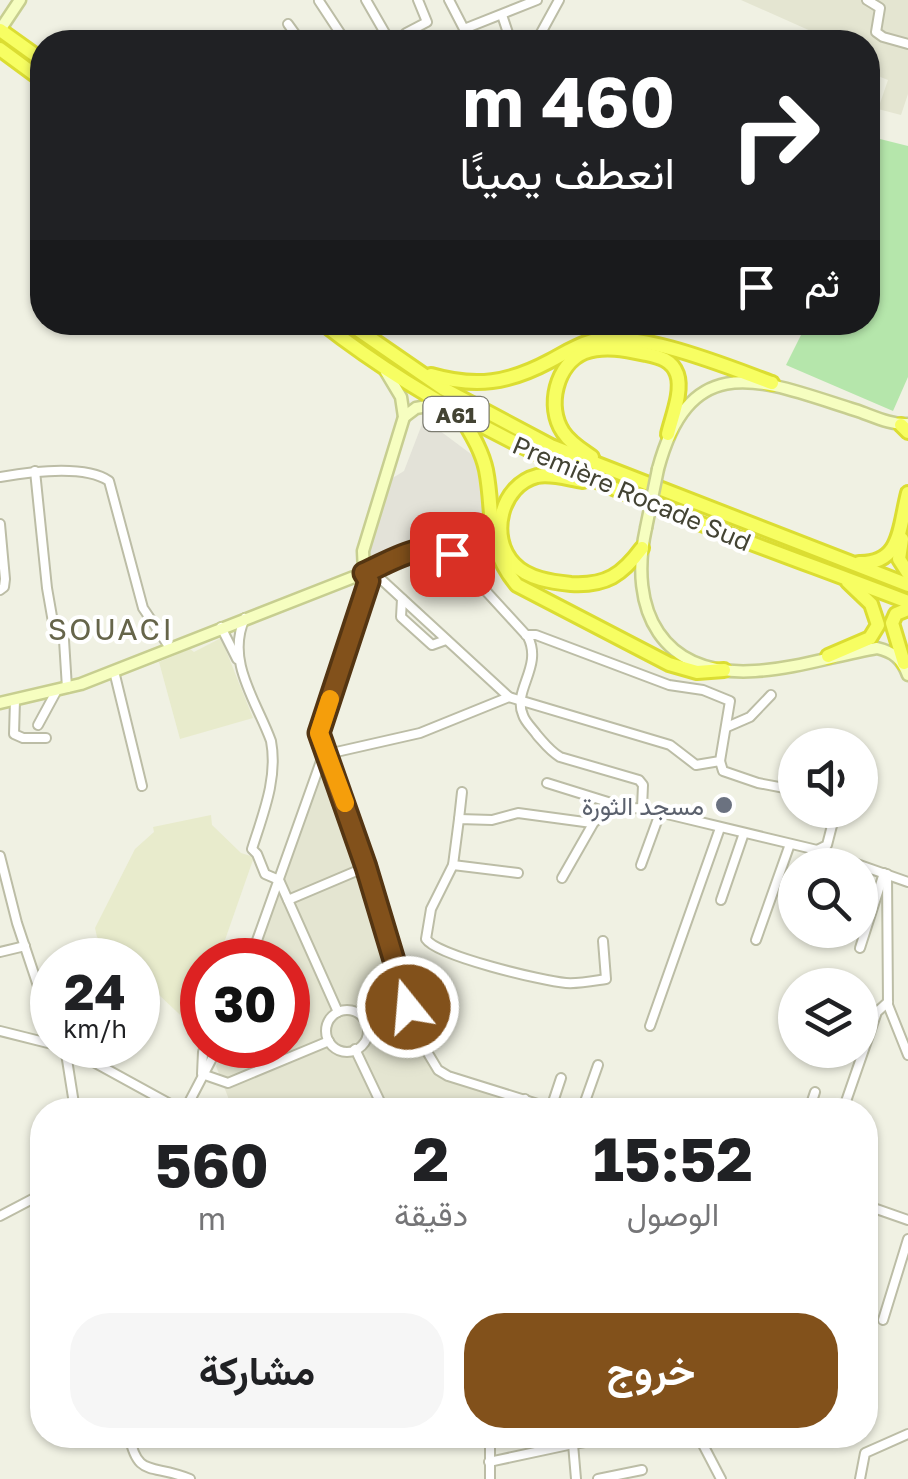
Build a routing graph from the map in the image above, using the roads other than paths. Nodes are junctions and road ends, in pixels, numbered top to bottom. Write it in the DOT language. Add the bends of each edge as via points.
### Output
graph roads {
  1 [pos="20,0"];
  2 [pos="418,0"];
  3 [pos="449,0"];
  4 [pos="536,0"];
  5 [pos="559,0"];
  6 [pos="867,0"];
  7 [pos="319,1"];
  8 [pos="369,1"];
  9 [pos="502,15"];
  10 [pos="288,24"];
  11 [pos="0,30"];
  12 [pos="292,30"];
  13 [pos="338,30"];
  14 [pos="383,30"];
  15 [pos="417,30"];
  16 [pos="507,30"];
  17 [pos="543,30"];
  18 [pos="876,30"];
  19 [pos="880,35"];
  20 [pos="908,44"];
  21 [pos="0,49"];
  22 [pos="30,51"];
  23 [pos="30,71"];
  24 [pos="337,335"];
  25 [pos="366,335"];
  26 [pos="385,371"];
  27 [pos="417,371"];
  28 [pos="772,384"];
  29 [pos="439,404"];
  30 [pos="460,416"];
  31 [pos="404,417"];
  32 [pos="906,427"];
  33 [pos="668,434"];
  34 [pos="35,471"];
  35 [pos="624,476"];
  36 [pos="0,477"];
  37 [pos="603,484"];
  38 [pos="908,494"];
  39 [pos="908,514"];
  40 [pos="0,524"];
  41 [pos="642,548"];
  42 [pos="850,562"];
  43 [pos="368,572"];
  44 [pos="908,573"];
  45 [pos="843,577"];
  46 [pos="908,585"];
  47 [pos="0,590"];
  48 [pos="908,605"];
  49 [pos="245,618"];
  50 [pos="222,627"];
  51 [pos="526,634"];
  52 [pos="170,648"];
  53 [pos="828,656"];
  54 [pos="239,663"];
  55 [pos="906,669"];
  56 [pos="724,670"];
  57 [pos="114,671"];
  58 [pos="62,689"];
  59 [pos="770,695"];
  60 [pos="509,697"];
  61 [pos="16,700"];
  62 [pos="521,701"];
  63 [pos="0,704"];
  64 [pos="38,725"];
  65 [pos="726,728"];
  66 [pos="46,738"];
  67 [pos="325,752"];
  68 [pos="720,761"];
  69 [pos="547,783"];
  70 [pos="142,786"];
  71 [pos="778,787"];
  72 [pos="462,792"];
  73 [pos="627,808"];
  74 [pos="642,808"];
  75 [pos="660,813"];
  76 [pos="460,819"];
  77 [pos="594,822"];
  78 [pos="720,828"];
  79 [pos="744,833"];
  80 [pos="790,844"];
  81 [pos="808,848"];
  82 [pos="0,856"];
  83 [pos="453,865"];
  84 [pos="641,865"];
  85 [pos="366,867"];
  86 [pos="878,872"];
  87 [pos="518,873"];
  88 [pos="886,874"];
  89 [pos="562,878"];
  90 [pos="279,880"];
  91 [pos="908,882"];
  92 [pos="878,897"];
  93 [pos="288,900"];
  94 [pos="721,900"];
  95 [pos="258,938"];
  96 [pos="756,940"];
  97 [pos="603,941"];
  98 [pos="24,946"];
  99 [pos="0,952"];
  100 [pos="30,964"];
  101 [pos="888,1002"];
  102 [pos="408,1007"];
  103 [pos="338,1012"];
  104 [pos="366,1024"];
  105 [pos="650,1026"];
  106 [pos="0,1031"];
  107 [pos="30,1038"];
  108 [pos="329,1042"];
  109 [pos="355,1049"];
  110 [pos="908,1054"];
  111 [pos="598,1066"];
  112 [pos="66,1068"];
  113 [pos="103,1068"];
  114 [pos="207,1068"];
  115 [pos="202,1074"];
  116 [pos="561,1078"];
  117 [pos="815,1092"];
  118 [pos="72,1098"];
  119 [pos="160,1098"];
  120 [pos="189,1098"];
  121 [pos="378,1098"];
  122 [pos="522,1098"];
  123 [pos="556,1098"];
  124 [pos="586,1098"];
  125 [pos="813,1098"];
  126 [pos="848,1098"];
  127 [pos="30,1200"];
  128 [pos="878,1209"];
  129 [pos="0,1216"];
  130 [pos="908,1220"];
  131 [pos="908,1238"];
  132 [pos="883,1320"];
  133 [pos="908,1434"];
  134 [pos="878,1447"];
  135 [pos="131,1448"];
  136 [pos="490,1448"];
  137 [pos="546,1448"];
  138 [pos="578,1448"];
  139 [pos="705,1448"];
  140 [pos="876,1448"];
  141 [pos="489,1462"];
  142 [pos="642,1470"];
  143 [pos="190,1479"];
  144 [pos="490,1479"];
  145 [pos="576,1479"];
  146 [pos="598,1479"];
  147 [pos="721,1479"];
  148 [pos="860,1479"];
  1 -- 11 [label="main road"];
  2 -- 15 [label="street" via="427,22"];
  3 -- 9 [label="street" via="462,28"];
  4 -- 9 [label="street"];
  5 -- 17 [label="street"];
  6 -- 18 [label="street" via="880,8"];
  7 -- 13 [label="street"];
  8 -- 14 [label="street"];
  9 -- 16 [label="street"];
  10 -- 12 [label="street"];
  11 -- 22 [label="highway"];
  19 -- 20 [label="street"];
  21 -- 23 [label="highway"];
  24 -- 26 [label="highway, Première Rocade Sud / A61"];
  25 -- 27 [label="highway, Première Rocade Sud / A61"];
  26 -- 29 [label="highway, Première Rocade Sud / A61"];
  26 -- 31 [label="main road"];
  27 -- 28 [label="highway" via="495,383 591,341 622,340"];
  27 -- 35 [label="highway, Première Rocade Sud / A61" via="551,446"];
  28 -- 32 [label="main road"];
  28 -- 33 [label="main road" via="718,385 693,401"];
  29 -- 30 [label="highway, Première Rocade Sud / A61"];
  29 -- 31 [label="main road"];
  30 -- 37 [label="highway, Première Rocade Sud / A61"];
  30 -- 56 [label="highway" via="483,460 495,551 517,585 668,664"];
  31 -- 43 [label="main road" via="363,551"];
  33 -- 35 [label="highway" via="679,382 668,361 601,348 569,364 554,402 562,431"];
  33 -- 41 [label="main road, bridge"];
  34 -- 36 [label="street"];
  34 -- 52 [label="street" via="109,480 143,608"];
  34 -- 58 [label="street" via="46,588 54,628 64,640"];
  35 -- 42 [label="highway, Première Rocade Sud / A61"];
  37 -- 41 [label="highway" via="550,475 519,484 500,522 505,553 526,573 579,584 620,575"];
  37 -- 45 [label="highway, Première Rocade Sud / A61"];
  38 -- 42 [label="highway" via="888,558"];
  39 -- 44 [label="highway" via="899,560"];
  40 -- 47 [label="street"];
  41 -- 56 [label="main road" via="644,606 657,631 689,658"];
  42 -- 46 [label="highway, Première Rocade Sud / A61"];
  43 -- 49 [label="main road"];
  43 -- 51 [label="street" via="426,547 440,548"];
  43 -- 60 [label="street"];
  43 -- 67 [label="street" via="320,724"];
  45 -- 48 [label="highway, Première Rocade Sud / A61"];
  45 -- 53 [label="highway" via="871,604 878,626 870,638"];
  48 -- 55 [label="highway" via="892,623"];
  49 -- 50 [label="main road"];
  49 -- 54 [label="street"];
  50 -- 52 [label="main road"];
  50 -- 54 [label="street"];
  51 -- 62 [label="street" via="534,660"];
  51 -- 65 [label="street" via="726,698"];
  52 -- 57 [label="main road"];
  53 -- 55 [label="main road" via="876,648 891,652"];
  53 -- 56 [label="main road" via="771,669"];
  54 -- 90 [label="street" via="274,754 252,850 265,874"];
  57 -- 58 [label="main road"];
  57 -- 70 [label="street"];
  58 -- 61 [label="main road"];
  58 -- 64 [label="street"];
  59 -- 65 [label="street" via="750,717"];
  60 -- 62 [label="street"];
  60 -- 67 [label="street" via="420,733"];
  61 -- 63 [label="main road"];
  61 -- 66 [label="street" via="14,734"];
  62 -- 68 [label="street" via="670,745 696,765"];
  62 -- 74 [label="street" via="524,718 550,751 640,780"];
  65 -- 68 [label="street"];
  67 -- 85 [label="street"];
  67 -- 90 [label="street"];
  68 -- 71 [label="street" via="723,771"];
  69 -- 73 [label="street"];
  72 -- 76 [label="street"];
  73 -- 74 [label="street"];
  73 -- 77 [label="street"];
  74 -- 75 [label="street"];
  75 -- 78 [label="street"];
  75 -- 84 [label="street"];
  76 -- 77 [label="street" via="518,814"];
  76 -- 83 [label="street"];
  77 -- 89 [label="street"];
  78 -- 79 [label="street"];
  78 -- 105 [label="street"];
  79 -- 80 [label="street"];
  79 -- 94 [label="street"];
  80 -- 81 [label="street"];
  80 -- 96 [label="street"];
  82 -- 98 [label="street"];
  83 -- 87 [label="street"];
  83 -- 97 [label="street" via="428,920 431,946 571,984 606,979"];
  85 -- 93 [label="street"];
  85 -- 102 [label="street"];
  86 -- 88 [label="street"];
  88 -- 91 [label="street"];
  88 -- 92 [label="street"];
  88 -- 101 [label="street"];
  90 -- 93 [label="street"];
  90 -- 95 [label="street"];
  93 -- 103 [label="street"];
  98 -- 99 [label="street"];
  98 -- 100 [label="street"];
  101 -- 110 [label="street"];
  101 -- 126 [label="street" via="876,1012"];
  102 -- 104 [label="street"];
  102 -- 122 [label="street" via="438,1070"];
  103 -- 104 [label="street" via="355,1012"];
  103 -- 108 [label="street" via="326,1028"];
  104 -- 109 [label="street" via="365,1042"];
  106 -- 107 [label="street"];
  108 -- 109 [label="street" via="339,1050"];
  108 -- 115 [label="street" via="228,1083"];
  109 -- 121 [label="street"];
  111 -- 124 [label="street"];
  112 -- 118 [label="street"];
  113 -- 119 [label="street"];
  114 -- 115 [label="street"];
  115 -- 120 [label="street"];
  116 -- 123 [label="street"];
  117 -- 125 [label="street"];
  127 -- 129 [label="street"];
  128 -- 130 [label="street"];
  131 -- 132 [label="street"];
  133 -- 134 [label="street"];
  135 -- 143 [label="street" via="141,1472"];
  136 -- 141 [label="street"];
  137 -- 141 [label="street"];
  138 -- 145 [label="street"];
  139 -- 147 [label="street"];
  140 -- 148 [label="street" via="865,1453"];
  141 -- 144 [label="street"];
  142 -- 146 [label="street"];
}
